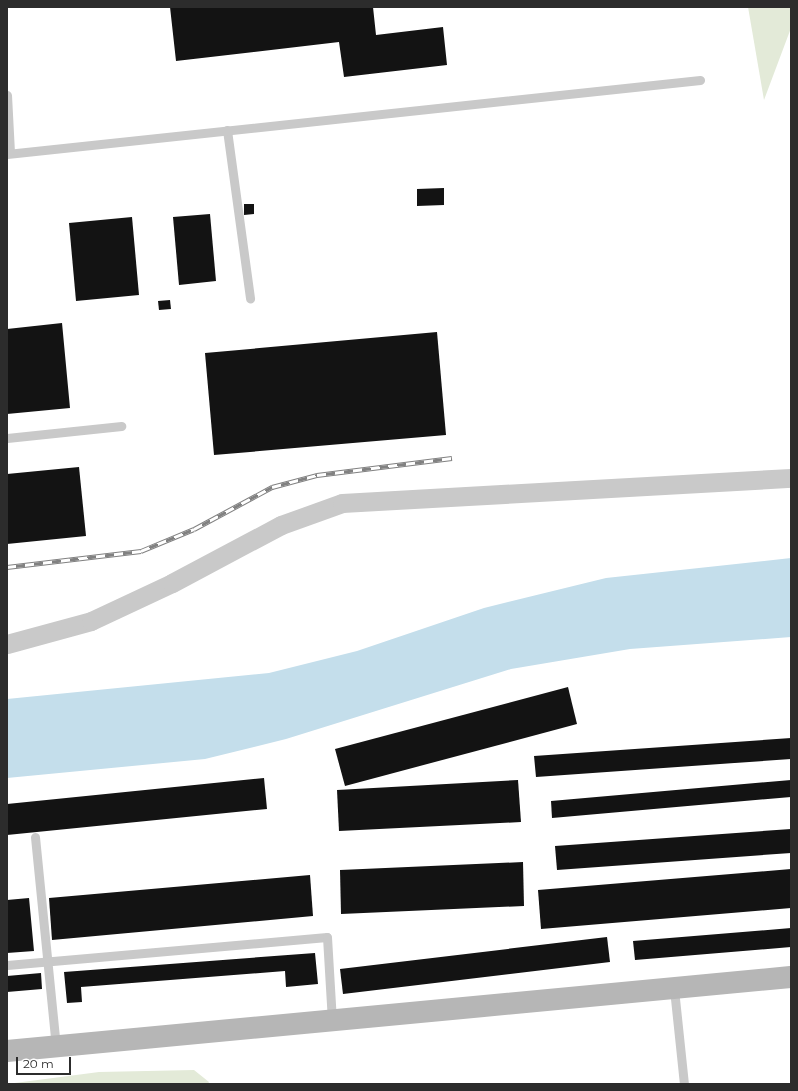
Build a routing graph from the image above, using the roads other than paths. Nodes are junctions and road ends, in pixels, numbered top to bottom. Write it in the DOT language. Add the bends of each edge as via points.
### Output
graph roads {
  1 [pos="700,80"];
  2 [pos="7,95"];
  3 [pos="227,130"];
  4 [pos="8,154"];
  5 [pos="250,298"];
  6 [pos="121,426"];
  7 [pos="7,438"];
  8 [pos="791,478"];
  9 [pos="7,644"];
  10 [pos="35,838"];
  11 [pos="45,962"];
  12 [pos="7,965"];
  13 [pos="791,977"];
  14 [pos="674,989"];
  15 [pos="332,1022"];
  16 [pos="56,1046"];
  17 [pos="7,1051"];
  18 [pos="684,1084"];
  1 -- 3 [label="lane"];
  2 -- 4 [label="lane"];
  3 -- 4 [label="lane"];
  3 -- 5 [label="lane"];
  6 -- 7 [label="lane"];
  8 -- 9 [label="street" via="342,503 281,524 172,582 91,621"];
  10 -- 11 [label="lane"];
  11 -- 12 [label="lane"];
  11 -- 15 [label="lane" via="327,938"];
  11 -- 16 [label="lane"];
  13 -- 14 [label="street"];
  14 -- 15 [label="street"];
  14 -- 18 [label="lane"];
  15 -- 16 [label="street"];
  16 -- 17 [label="street"];
}
